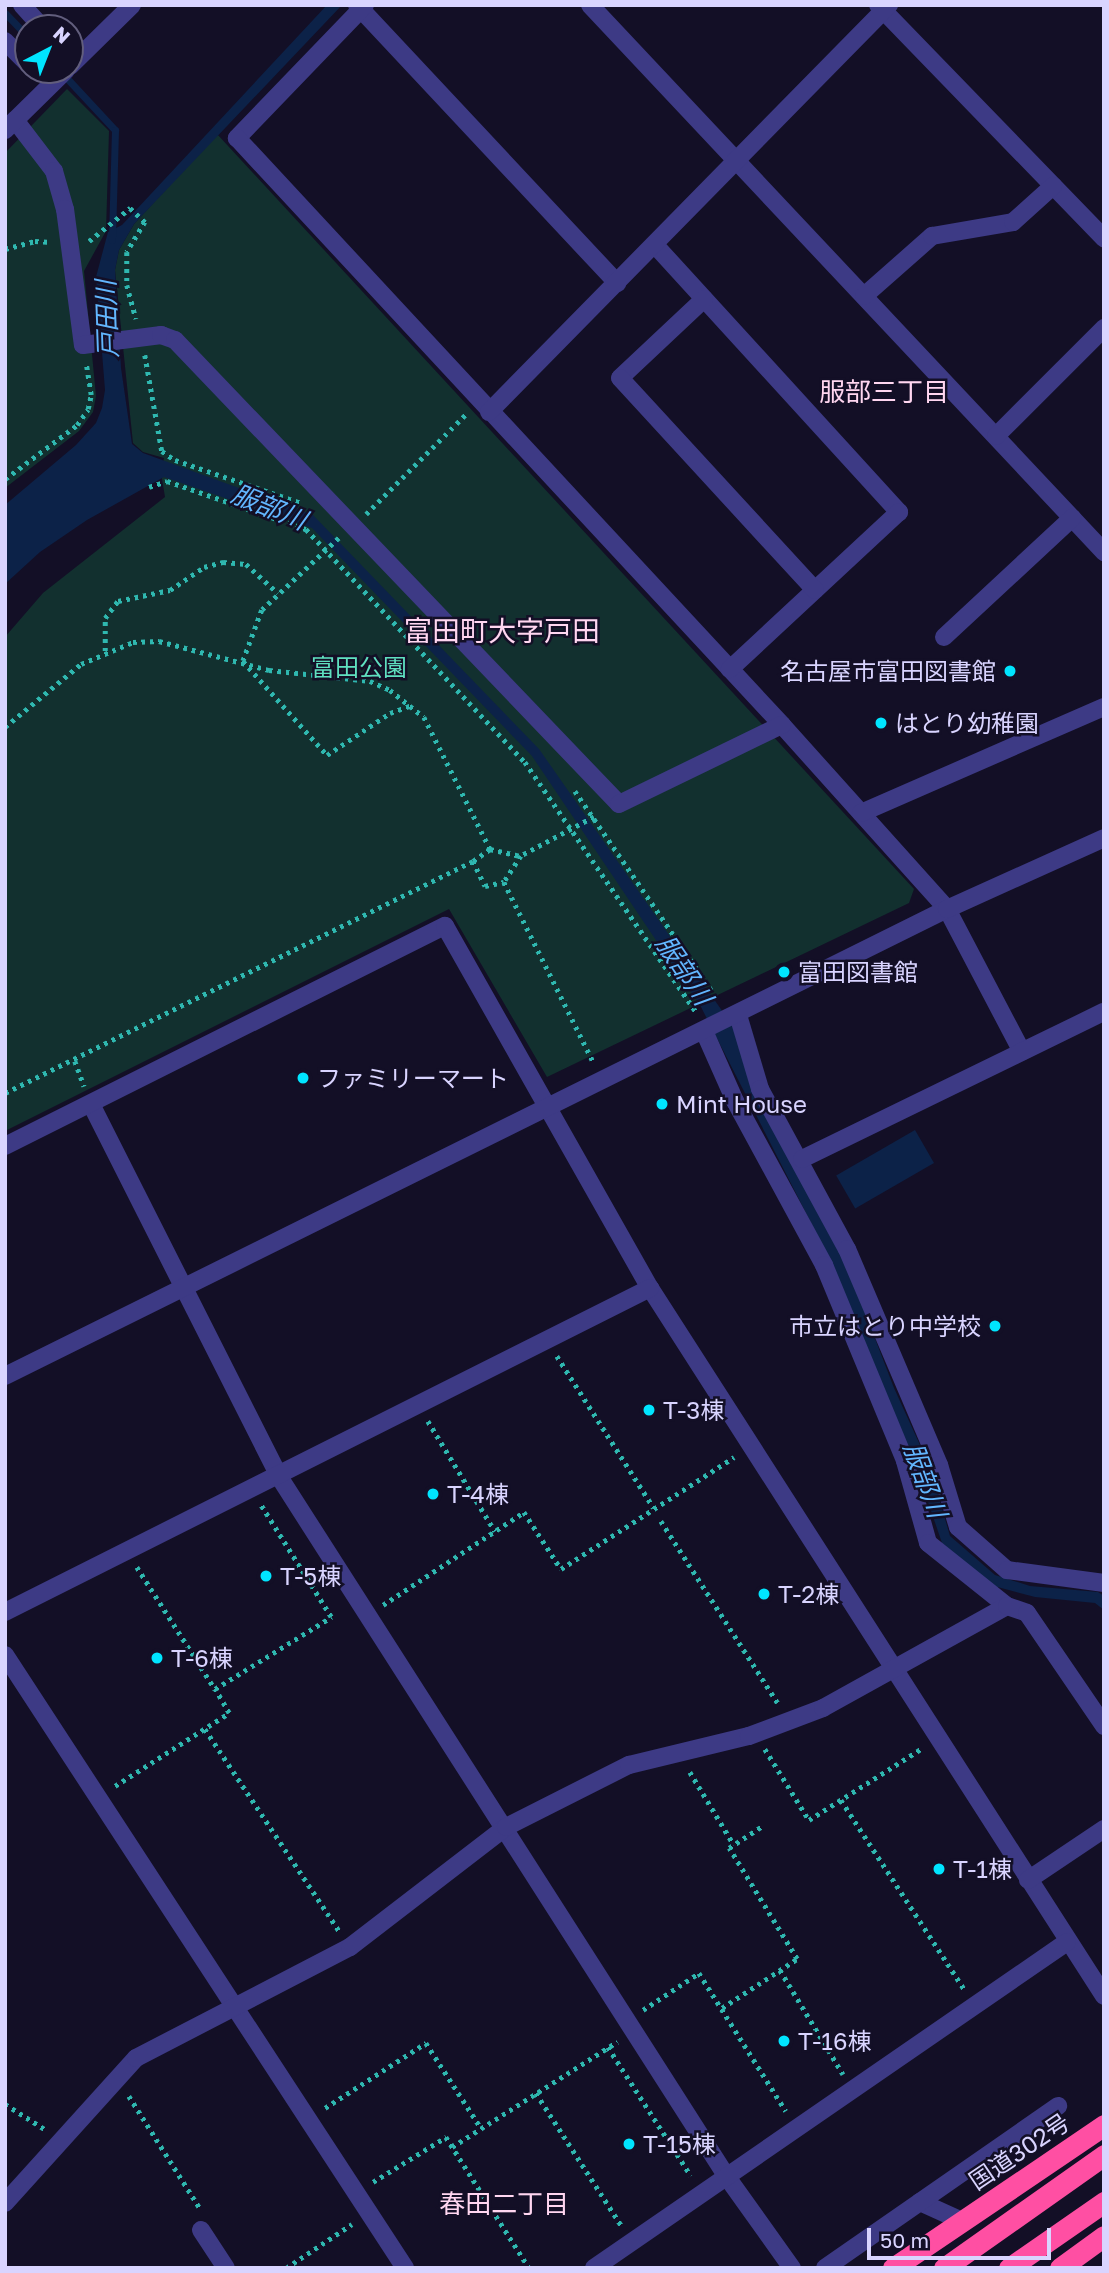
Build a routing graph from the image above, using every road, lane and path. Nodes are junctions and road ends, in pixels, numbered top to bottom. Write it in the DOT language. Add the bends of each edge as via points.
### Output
graph roads {
  1 [pos="132,5"];
  2 [pos="590,5"];
  3 [pos="361,7"];
  4 [pos="884,7"];
  5 [pos="84,50"];
  6 [pos="50,85"];
  7 [pos="10,125"];
  8 [pos="737,161"];
  9 [pos="1053,186"];
  10 [pos="107,226"];
  11 [pos="1104,237"];
  12 [pos="655,245"];
  13 [pos="617,283"];
  14 [pos="864,296"];
  15 [pos="704,299"];
  16 [pos="1104,328"];
  17 [pos="140,338"];
  18 [pos="85,344"];
  19 [pos="484,406"];
  20 [pos="996,436"];
  21 [pos="5,479"];
  22 [pos="149,487"];
  23 [pos="306,505"];
  24 [pos="1072,518"];
  25 [pos="355,523"];
  26 [pos="335,526"];
  27 [pos="340,537"];
  28 [pos="352,545"];
  29 [pos="327,549"];
  30 [pos="1104,552"];
  31 [pos="815,590"];
  32 [pos="278,593"];
  33 [pos="944,637"];
  34 [pos="105,650"];
  35 [pos="243,661"];
  36 [pos="730,668"];
  37 [pos="412,705"];
  38 [pos="1104,707"];
  39 [pos="782,725"];
  40 [pos="5,727"];
  41 [pos="572,787"];
  42 [pos="860,813"];
  43 [pos="590,819"];
  44 [pos="573,828"];
  45 [pos="1104,838"];
  46 [pos="490,849"];
  47 [pos="521,856"];
  48 [pos="473,862"];
  49 [pos="504,881"];
  50 [pos="947,909"];
  51 [pos="1104,1012"];
  52 [pos="734,1017"];
  53 [pos="704,1031"];
  54 [pos="1022,1052"];
  55 [pos="602,1080"];
  56 [pos="5,1093"];
  57 [pos="91,1104"];
  58 [pos="548,1106"];
  59 [pos="5,1146"];
  60 [pos="802,1159"];
  61 [pos="184,1288"];
  62 [pos="650,1288"];
  63 [pos="547,1340"];
  64 [pos="5,1376"];
  65 [pos="418,1405"];
  66 [pos="752,1445"];
  67 [pos="278,1475"];
  68 [pos="250,1489"];
  69 [pos="654,1508"];
  70 [pos="661,1521"];
  71 [pos="495,1531"];
  72 [pos="127,1550"];
  73 [pos="1006,1572"];
  74 [pos="1104,1583"];
  75 [pos="1001,1599"];
  76 [pos="5,1612"];
  77 [pos="369,1615"];
  78 [pos="5,1655"];
  79 [pos="896,1668"];
  80 [pos="215,1689"];
  81 [pos="789,1721"];
  82 [pos="1104,1726"];
  83 [pos="205,1729"];
  84 [pos="755,1734"];
  85 [pos="940,1738"];
  86 [pos="679,1753"];
  87 [pos="99,1796"];
  88 [pos="841,1800"];
  89 [pos="764,1825"];
  90 [pos="506,1827"];
  91 [pos="1104,1829"];
  92 [pos="734,1845"];
  93 [pos="1028,1880"];
  94 [pos="1067,1942"];
  95 [pos="350,1948"];
  96 [pos="780,1970"];
  97 [pos="1104,1996"];
  98 [pos="975,2005"];
  99 [pos="237,2006"];
  100 [pos="722,2008"];
  101 [pos="631,2025"];
  102 [pos="608,2047"];
  103 [pos="117,2077"];
  104 [pos="852,2090"];
  105 [pos="536,2093"];
  106 [pos="5,2104"];
  107 [pos="1058,2106"];
  108 [pos="310,2118"];
  109 [pos="1104,2125"];
  110 [pos="481,2128"];
  111 [pos="796,2129"];
  112 [pos="59,2138"];
  113 [pos="452,2147"];
  114 [pos="1104,2155"];
  115 [pos="727,2177"];
  116 [pos="357,2193"];
  117 [pos="702,2194"];
  118 [pos="920,2202"];
  119 [pos="1104,2202"];
  120 [pos="5,2203"];
  121 [pos="369,2212"];
  122 [pos="962,2221"];
  123 [pos="201,2230"];
  124 [pos="1104,2236"];
  125 [pos="632,2242"];
  126 [pos="226,2268"];
  127 [pos="286,2268"];
  128 [pos="405,2268"];
  129 [pos="529,2268"];
  130 [pos="594,2268"];
  131 [pos="792,2268"];
  132 [pos="825,2268"];
  133 [pos="893,2268"];
  134 [pos="944,2268"];
  135 [pos="1009,2268"];
  136 [pos="1060,2268"];
  1 -- 5 [label="street"];
  2 -- 8 [label="street"];
  3 -- 13 [label="street"];
  3 -- 19 [label="street" via="237,138"];
  4 -- 8 [label="street"];
  4 -- 9 [label="street"];
  6 -- 7 [label="street"];
  7 -- 18 [label="street" via="54,171 65,209"];
  8 -- 12 [label="street"];
  8 -- 14 [label="street"];
  9 -- 11 [label="street"];
  9 -- 14 [label="street" via="1013,222 932,236"];
  10 -- 17 [label="path" via="130,208 145,222 127,252 126,267"];
  12 -- 13 [label="street"];
  12 -- 15 [label="street"];
  13 -- 19 [label="street"];
  14 -- 20 [label="street"];
  15 -- 31 [label="street" via="620,378"];
  15 -- 31 [label="street" via="899,513"];
  16 -- 20 [label="street"];
  17 -- 18 [label="street"];
  17 -- 23 [label="path" via="162,451 175,460"];
  17 -- 25 [label="street" via="161,335 175,341"];
  18 -- 21 [label="path" via="91,395 88,409 76,425"];
  19 -- 25 [label="path"];
  19 -- 36 [label="street"];
  20 -- 24 [label="street"];
  22 -- 29 [label="path" via="167,481 306,529"];
  24 -- 30 [label="street"];
  24 -- 33 [label="street"];
  25 -- 39 [label="street" via="619,804"];
  26 -- 28 [label="path"];
  27 -- 29 [label="path"];
  29 -- 32 [label="path"];
  29 -- 44 [label="path" via="525,762"];
  31 -- 36 [label="street"];
  32 -- 34 [label="path" via="246,564 223,562 204,567 170,590 118,601 104,618"];
  32 -- 35 [label="path" via="250,633"];
  34 -- 35 [label="path" via="159,641"];
  34 -- 40 [label="path" via="81,664"];
  35 -- 37 [label="path" via="269,670 370,681"];
  35 -- 37 [label="path" via="327,755 390,713"];
  36 -- 39 [label="street"];
  37 -- 46 [label="path" via="424,717"];
  38 -- 42 [label="street"];
  39 -- 42 [label="street"];
  41 -- 52 [label="path"];
  42 -- 50 [label="street"];
  43 -- 44 [label="path"];
  44 -- 47 [label="path"];
  44 -- 53 [label="path" via="696,1010"];
  45 -- 50 [label="street"];
  46 -- 47 [label="path"];
  46 -- 48 [label="path"];
  47 -- 49 [label="path"];
  48 -- 49 [label="path" via="485,887"];
  48 -- 56 [label="path"];
  49 -- 55 [label="path"];
  50 -- 52 [label="street"];
  50 -- 54 [label="street"];
  51 -- 54 [label="street"];
  52 -- 53 [label="street"];
  52 -- 60 [label="street" via="760,1089"];
  53 -- 55 [label="street"];
  53 -- 75 [label="street" via="735,1101 824,1265 905,1461 928,1543"];
  54 -- 60 [label="street"];
  55 -- 58 [label="street"];
  57 -- 58 [label="street" via="445,926"];
  57 -- 59 [label="street"];
  57 -- 61 [label="street"];
  58 -- 61 [label="street"];
  58 -- 62 [label="street"];
  60 -- 73 [label="street" via="848,1249 939,1465 958,1527"];
  61 -- 64 [label="street"];
  61 -- 67 [label="street"];
  62 -- 63 [label="street"];
  62 -- 66 [label="street"];
  63 -- 65 [label="street"];
  63 -- 69 [label="path"];
  65 -- 67 [label="street"];
  65 -- 71 [label="path"];
  66 -- 69 [label="path"];
  66 -- 79 [label="street"];
  67 -- 68 [label="street"];
  67 -- 77 [label="street"];
  68 -- 72 [label="street"];
  68 -- 80 [label="path" via="331,1617"];
  69 -- 71 [label="path" via="561,1569 524,1512"];
  70 -- 81 [label="path"];
  71 -- 77 [label="path"];
  72 -- 76 [label="street"];
  72 -- 80 [label="path"];
  73 -- 74 [label="street"];
  73 -- 75 [label="street"];
  75 -- 79 [label="street"];
  75 -- 82 [label="street" via="1027,1613"];
  77 -- 90 [label="street"];
  78 -- 87 [label="street"];
  79 -- 81 [label="street"];
  79 -- 85 [label="street"];
  80 -- 83 [label="path" via="229,1713"];
  81 -- 84 [label="street"];
  83 -- 87 [label="path"];
  83 -- 95 [label="path"];
  84 -- 86 [label="street"];
  84 -- 88 [label="path" via="809,1820"];
  85 -- 88 [label="path"];
  85 -- 93 [label="street"];
  86 -- 90 [label="street" via="629,1765"];
  86 -- 92 [label="path"];
  87 -- 99 [label="street"];
  88 -- 98 [label="path"];
  89 -- 92 [label="path"];
  90 -- 95 [label="street"];
  90 -- 101 [label="street"];
  91 -- 93 [label="street"];
  92 -- 96 [label="path" via="729,1848 797,1959"];
  93 -- 94 [label="street"];
  94 -- 97 [label="street"];
  94 -- 98 [label="street"];
  95 -- 99 [label="street"];
  96 -- 100 [label="path"];
  96 -- 104 [label="path"];
  98 -- 104 [label="street"];
  99 -- 103 [label="street" via="136,2058"];
  99 -- 108 [label="street"];
  100 -- 101 [label="path" via="699,1973"];
  100 -- 111 [label="path"];
  101 -- 102 [label="path"];
  101 -- 115 [label="street"];
  102 -- 105 [label="path"];
  102 -- 117 [label="path"];
  103 -- 112 [label="street"];
  103 -- 123 [label="path" via="210,2224"];
  104 -- 111 [label="street"];
  105 -- 110 [label="path"];
  105 -- 125 [label="path"];
  106 -- 112 [label="path"];
  107 -- 118 [label="street"];
  108 -- 110 [label="path" via="426,2043"];
  108 -- 116 [label="street"];
  109 -- 122 [label="highway, 国道302号"];
  110 -- 113 [label="path"];
  111 -- 115 [label="street"];
  112 -- 120 [label="street"];
  113 -- 116 [label="path" via="446,2137"];
  113 -- 129 [label="path"];
  114 -- 134 [label="highway"];
  115 -- 117 [label="street"];
  115 -- 131 [label="street"];
  116 -- 121 [label="street"];
  117 -- 125 [label="street"];
  118 -- 122 [label="street"];
  118 -- 132 [label="street"];
  119 -- 135 [label="highway"];
  121 -- 127 [label="path"];
  121 -- 128 [label="street"];
  122 -- 133 [label="highway, 国道302号"];
  123 -- 126 [label="street"];
  124 -- 136 [label="highway"];
  125 -- 130 [label="street"];
}
